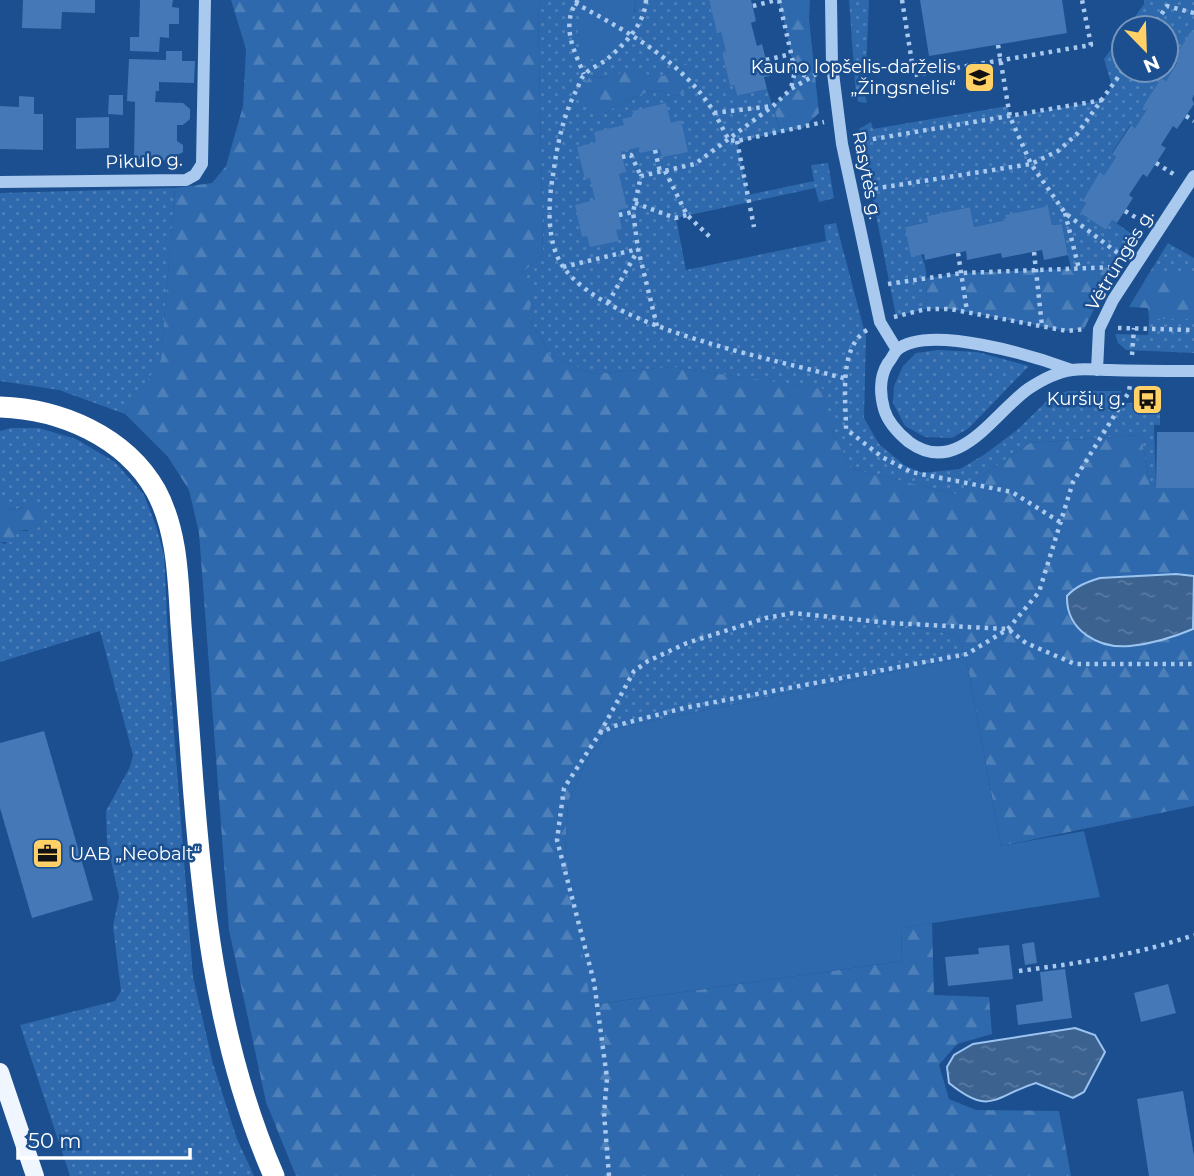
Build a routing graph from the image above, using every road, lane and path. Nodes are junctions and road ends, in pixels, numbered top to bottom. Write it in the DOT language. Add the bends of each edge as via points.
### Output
graph roads {
  1 [pos="205,0"];
  2 [pos="646,0"];
  3 [pos="778,0"];
  4 [pos="831,0"];
  5 [pos="902,0"];
  6 [pos="1082,0"];
  7 [pos="577,2"];
  8 [pos="1167,3"];
  9 [pos="753,6"];
  10 [pos="1194,13"];
  11 [pos="632,34"];
  12 [pos="998,44"];
  13 [pos="791,54"];
  14 [pos="766,60"];
  15 [pos="1001,60"];
  16 [pos="832,65"];
  17 [pos="795,71"];
  18 [pos="584,75"];
  19 [pos="810,78"];
  20 [pos="1114,84"];
  21 [pos="791,89"];
  22 [pos="1103,100"];
  23 [pos="773,106"];
  24 [pos="714,113"];
  25 [pos="1186,116"];
  26 [pos="1010,117"];
  27 [pos="838,118"];
  28 [pos="1194,121"];
  29 [pos="729,140"];
  30 [pos="737,141"];
  31 [pos="842,144"];
  32 [pos="655,150"];
  33 [pos="622,157"];
  34 [pos="1031,164"];
  35 [pos="662,171"];
  36 [pos="641,176"];
  37 [pos="1194,176"];
  38 [pos="0,182"];
  39 [pos="852,193"];
  40 [pos="635,203"];
  41 [pos="633,212"];
  42 [pos="1065,213"];
  43 [pos="619,215"];
  44 [pos="687,215"];
  45 [pos="754,227"];
  46 [pos="709,237"];
  47 [pos="638,249"];
  48 [pos="1034,252"];
  49 [pos="958,253"];
  50 [pos="1135,266"];
  51 [pos="563,267"];
  52 [pos="1079,269"];
  53 [pos="1038,270"];
  54 [pos="962,273"];
  55 [pos="873,286"];
  56 [pos="608,303"];
  57 [pos="967,311"];
  58 [pos="880,322"];
  59 [pos="1042,326"];
  60 [pos="657,327"];
  61 [pos="1099,328"];
  62 [pos="1194,330"];
  63 [pos="897,350"];
  64 [pos="1072,370"];
  65 [pos="1097,370"];
  66 [pos="1194,371"];
  67 [pos="847,379"];
  68 [pos="1129,392"];
  69 [pos="0,407"];
  70 [pos="1060,522"];
  71 [pos="1008,629"];
  72 [pos="1194,664"];
  73 [pos="600,733"];
  74 [pos="1194,935"];
  75 [pos="1019,971"];
  76 [pos="0,1072"];
  77 [pos="35,1176"];
  78 [pos="274,1176"];
  79 [pos="609,1176"];
  1 -- 38 [label="street, Pikulo g." via="202,164 195,175 186,180"];
  2 -- 11 [label="path"];
  3 -- 9 [label="path"];
  3 -- 13 [label="path"];
  4 -- 16 [label="street, Rasytės g."];
  5 -- 15 [label="path" via="914,75"];
  6 -- 15 [label="path" via="1091,45"];
  7 -- 11 [label="path"];
  7 -- 18 [label="path" via="570,42"];
  8 -- 10 [label="path"];
  11 -- 18 [label="path"];
  11 -- 24 [label="path" via="667,60"];
  12 -- 15 [label="path"];
  13 -- 14 [label="path"];
  13 -- 17 [label="path"];
  15 -- 26 [label="path"];
  16 -- 19 [label="path"];
  16 -- 27 [label="street, Rasytės g."];
  17 -- 19 [label="path"];
  17 -- 21 [label="path"];
  18 -- 51 [label="path" via="569,103 549,201"];
  19 -- 21 [label="path"];
  20 -- 22 [label="path"];
  21 -- 23 [label="path"];
  22 -- 26 [label="path"];
  22 -- 34 [label="path" via="1058,151"];
  23 -- 24 [label="path"];
  23 -- 29 [label="path"];
  24 -- 29 [label="path"];
  25 -- 28 [label="path"];
  26 -- 31 [label="path"];
  26 -- 34 [label="path"];
  27 -- 30 [label="path"];
  27 -- 31 [label="street, Rasytės g."];
  29 -- 30 [label="path"];
  29 -- 35 [label="path" via="695,164"];
  30 -- 45 [label="path"];
  31 -- 39 [label="street, Rasytės g."];
  32 -- 35 [label="path"];
  33 -- 36 [label="path" via="631,155"];
  34 -- 39 [label="path"];
  34 -- 42 [label="path"];
  35 -- 36 [label="path"];
  35 -- 44 [label="path"];
  36 -- 40 [label="path"];
  37 -- 50 [label="street, Vėtrungės g."];
  39 -- 55 [label="street, Rasytės g."];
  40 -- 41 [label="path"];
  40 -- 44 [label="path" via="675,218"];
  41 -- 43 [label="path"];
  41 -- 47 [label="path"];
  42 -- 50 [label="path"];
  42 -- 52 [label="path"];
  44 -- 46 [label="path"];
  47 -- 51 [label="path"];
  47 -- 56 [label="path"];
  47 -- 60 [label="path"];
  48 -- 53 [label="path"];
  49 -- 54 [label="path"];
  50 -- 52 [label="path"];
  50 -- 61 [label="street, Vėtrungės g."];
  51 -- 56 [label="path" via="583,289"];
  52 -- 53 [label="path"];
  53 -- 54 [label="path"];
  53 -- 59 [label="path"];
  54 -- 55 [label="path"];
  54 -- 57 [label="path"];
  55 -- 58 [label="street, Rasytės g."];
  56 -- 60 [label="path"];
  57 -- 58 [label="path" via="926,309"];
  57 -- 59 [label="path"];
  58 -- 63 [label="street, Rasytės g."];
  58 -- 67 [label="path" via="858,336 849,356"];
  59 -- 61 [label="path" via="1067,331"];
  60 -- 67 [label="path"];
  61 -- 62 [label="path"];
  61 -- 65 [label="street, Vėtrungės g."];
  63 -- 64 [label="street" via="914,342 971,343 1038,357"];
  63 -- 64 [label="street" via="884,370 880,395 887,419 914,446 932,451 951,450 969,442 1027,390"];
  64 -- 65 [label="street"];
  65 -- 66 [label="street"];
  67 -- 70 [label="path" via="846,429 882,457 911,472 1012,492"];
  68 -- 70 [label="path" via="1073,482"];
  69 -- 78 [label="highway" via="61,416 117,447 147,477 171,530 211,956 239,1083"];
  70 -- 71 [label="path" via="1039,592"];
  71 -- 72 [label="path" via="1026,643 1075,664"];
  71 -- 73 [label="path" via="967,654 684,708"];
  71 -- 73 [label="path" via="793,613 766,618 687,643 648,661 634,671"];
  73 -- 79 [label="path" via="564,788 557,840 594,982 607,1078 604,1113"];
  74 -- 75 [label="path" via="1096,961"];
  76 -- 77 [label="main road"];
}
